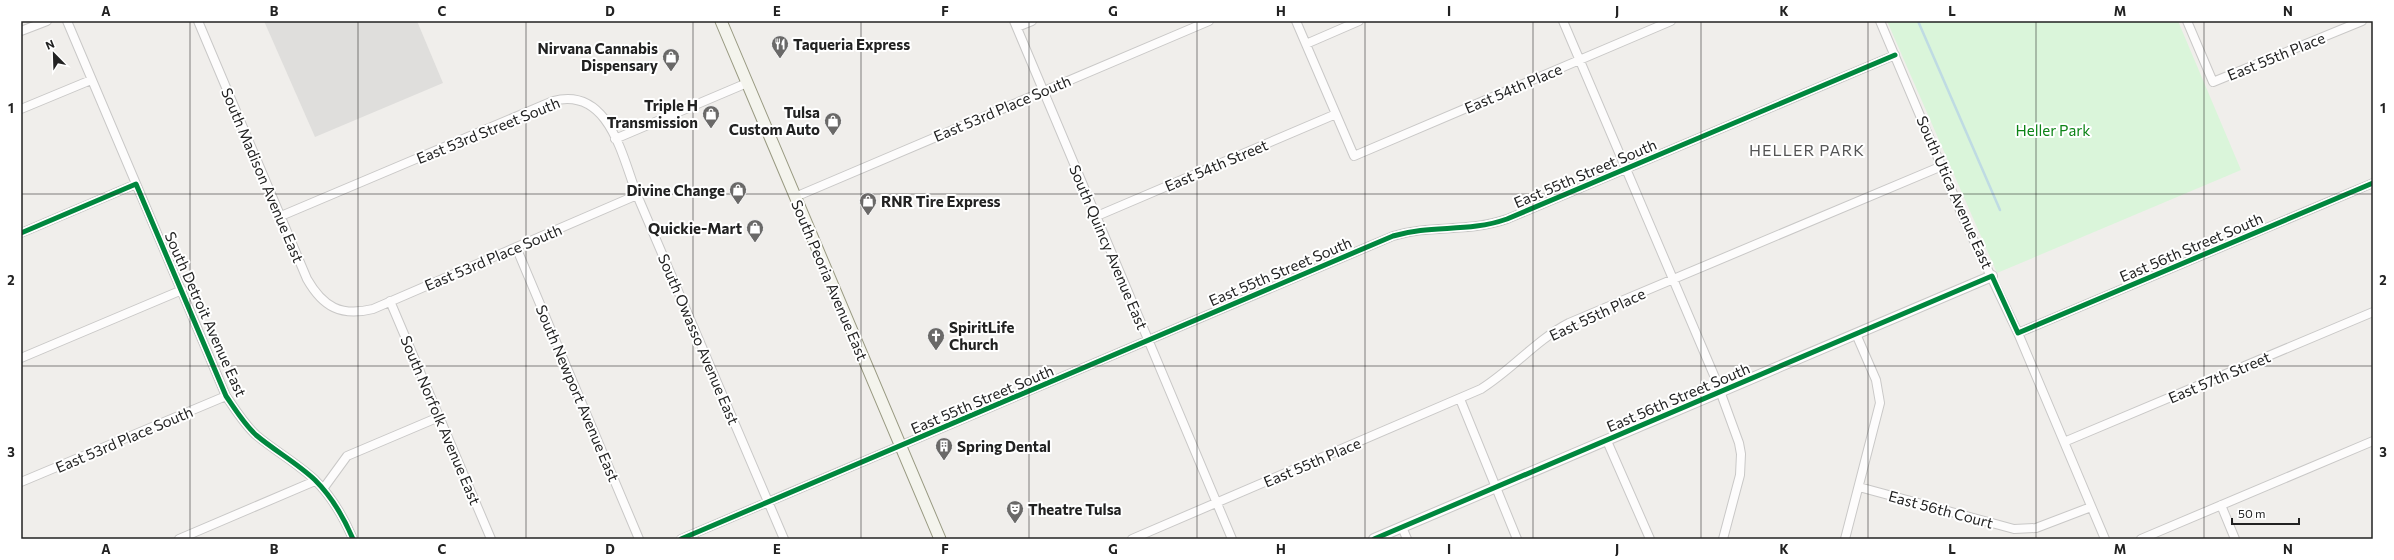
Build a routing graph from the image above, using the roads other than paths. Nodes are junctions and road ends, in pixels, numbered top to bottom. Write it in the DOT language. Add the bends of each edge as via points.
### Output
graph roads {
  1 [pos="47,21"];
  2 [pos="67,21"];
  3 [pos="198,21"];
  4 [pos="721,21"];
  5 [pos="1032,21"];
  6 [pos="1209,21"];
  7 [pos="1296,21"];
  8 [pos="1359,21"];
  9 [pos="1563,21"];
  10 [pos="1671,21"];
  11 [pos="1880,21"];
  12 [pos="2187,21"];
  13 [pos="2362,21"];
  14 [pos="1016,24"];
  15 [pos="21,31"];
  16 [pos="1306,44"];
  17 [pos="1895,55"];
  18 [pos="1579,60"];
  19 [pos="91,80"];
  20 [pos="747,83"];
  21 [pos="1044,91"];
  22 [pos="21,109"];
  23 [pos="1336,114"];
  24 [pos="615,139"];
  25 [pos="1942,166"];
  26 [pos="1625,169"];
  27 [pos="2373,183"];
  28 [pos="136,184"];
  29 [pos="637,195"];
  30 [pos="795,197"];
  31 [pos="281,216"];
  32 [pos="1097,216"];
  33 [pos="21,233"];
  34 [pos="516,247"];
  35 [pos="1992,276"];
  36 [pos="1672,280"];
  37 [pos="182,290"];
  38 [pos="390,301"];
  39 [pos="347,312"];
  40 [pos="2373,312"];
  41 [pos="2018,333"];
  42 [pos="1856,334"];
  43 [pos="1148,341"];
  44 [pos="21,358"];
  45 [pos="1720,392"];
  46 [pos="226,396"];
  47 [pos="1460,399"];
  48 [pos="439,416"];
  49 [pos="1607,441"];
  50 [pos="2373,441"];
  51 [pos="2064,442"];
  52 [pos="901,447"];
  53 [pos="315,481"];
  54 [pos="21,482"];
  55 [pos="1497,487"];
  56 [pos="1860,487"];
  57 [pos="323,489"];
  58 [pos="769,502"];
  59 [pos="1216,503"];
  60 [pos="2221,505"];
  61 [pos="2091,507"];
  62 [pos="1402,527"];
  63 [pos="191,537"];
  64 [pos="179,539"];
  65 [pos="353,539"];
  66 [pos="492,539"];
  67 [pos="639,539"];
  68 [pos="681,539"];
  69 [pos="784,539"];
  70 [pos="940,539"];
  71 [pos="1132,539"];
  72 [pos="1232,539"];
  73 [pos="1374,539"];
  74 [pos="1407,539"];
  75 [pos="1517,539"];
  76 [pos="1650,539"];
  77 [pos="1723,539"];
  78 [pos="1845,539"];
  79 [pos="2105,539"];
  80 [pos="2141,539"];
  81 [pos="2235,539"];
  1 -- 15 [label="street"];
  2 -- 19 [label="street, South Detroit Avenue East"];
  3 -- 31 [label="street, South Madison Avenue East"];
  4 -- 20 [label="main road, South Peoria Avenue East"];
  5 -- 14 [label="street"];
  6 -- 21 [label="street, East 53rd Place South"];
  7 -- 16 [label="street"];
  8 -- 16 [label="street"];
  9 -- 18 [label="street"];
  10 -- 18 [label="street, East 54th Place"];
  11 -- 17 [label="street, South Utica Avenue East"];
  12 -- 13 [label="street, East 55th Place" via="2213,82"];
  14 -- 21 [label="street, South Quincy Avenue East"];
  16 -- 23 [label="street"];
  17 -- 25 [label="street, South Utica Avenue East"];
  17 -- 26 [label="street, East 55th Street South"];
  18 -- 23 [label="street, East 54th Place" via="1354,156"];
  18 -- 26 [label="street"];
  19 -- 22 [label="street"];
  19 -- 28 [label="street, South Detroit Avenue East"];
  20 -- 24 [label="street"];
  20 -- 30 [label="main road, South Peoria Avenue East"];
  21 -- 30 [label="street, East 53rd Place South"];
  21 -- 32 [label="street, South Quincy Avenue East"];
  23 -- 32 [label="street, East 54th Street"];
  24 -- 29 [label="street, South Owasso Avenue East"];
  24 -- 31 [label="street, East 53rd Street South" via="596,108 582,101 562,99 410,160"];
  25 -- 35 [label="street, South Utica Avenue East"];
  25 -- 36 [label="street, East 55th Place"];
  26 -- 36 [label="street"];
  26 -- 43 [label="street, East 55th Street South" via="1491,225 1461,229 1421,229 1393,236"];
  27 -- 41 [label="street, East 56th Street South"];
  28 -- 33 [label="street"];
  28 -- 37 [label="street, South Detroit Avenue East"];
  29 -- 34 [label="street, East 53rd Place South"];
  29 -- 58 [label="street, South Owasso Avenue East"];
  30 -- 52 [label="main road, South Peoria Avenue East"];
  31 -- 39 [label="street, South Madison Avenue East" via="313,291 322,301"];
  32 -- 43 [label="street, South Quincy Avenue East"];
  34 -- 38 [label="street, East 53rd Place South"];
  34 -- 67 [label="street, South Newport Avenue East"];
  35 -- 41 [label="street, South Utica Avenue East"];
  35 -- 42 [label="street, East 56th Street South"];
  36 -- 45 [label="street"];
  36 -- 47 [label="street, East 55th Place" via="1549,334 1500,377"];
  37 -- 44 [label="street"];
  37 -- 46 [label="street, South Detroit Avenue East"];
  38 -- 39 [label="street, East 53rd Place South" via="367,310"];
  38 -- 48 [label="street, South Norfolk Avenue East"];
  40 -- 51 [label="street, East 57th Street"];
  41 -- 51 [label="street, South Utica Avenue East"];
  42 -- 45 [label="street, East 56th Street South"];
  42 -- 56 [label="street" via="1876,380 1880,403"];
  43 -- 52 [label="street, East 55th Street South"];
  43 -- 59 [label="street, South Quincy Avenue East"];
  45 -- 49 [label="street, East 56th Street South"];
  45 -- 77 [label="street" via="1741,454 1740,475"];
  46 -- 53 [label="street, South Detroit Avenue East" via="255,434"];
  46 -- 54 [label="street, East 53rd Place South"];
  47 -- 55 [label="street"];
  47 -- 59 [label="street, East 55th Place"];
  48 -- 57 [label="street" via="347,456"];
  48 -- 66 [label="street, South Norfolk Avenue East"];
  49 -- 55 [label="street, East 56th Street South"];
  49 -- 76 [label="street"];
  50 -- 60 [label="street"];
  51 -- 61 [label="street, South Utica Avenue East"];
  52 -- 58 [label="street, East 55th Street South"];
  52 -- 70 [label="main road, South Peoria Avenue East"];
  53 -- 57 [label="street, South Detroit Avenue East"];
  53 -- 63 [label="street"];
  55 -- 62 [label="street, East 56th Street South"];
  55 -- 75 [label="street"];
  56 -- 61 [label="street, East 56th Court" via="2014,529 2036,528"];
  56 -- 78 [label="street"];
  57 -- 65 [label="street"];
  58 -- 68 [label="street, East 55th Street South"];
  58 -- 69 [label="street, South Owasso Avenue East"];
  59 -- 71 [label="street, East 55th Place"];
  59 -- 72 [label="street, South Quincy Avenue East"];
  60 -- 80 [label="street"];
  60 -- 81 [label="street"];
  61 -- 79 [label="street, South Utica Avenue East"];
  62 -- 73 [label="street, East 56th Street South"];
  62 -- 74 [label="street"];
  63 -- 64 [label="street"];
}
